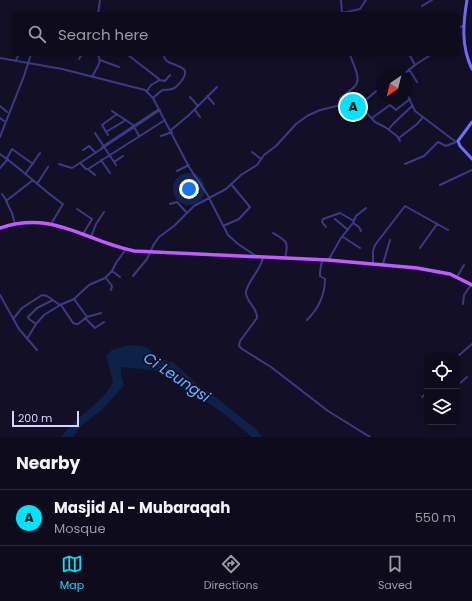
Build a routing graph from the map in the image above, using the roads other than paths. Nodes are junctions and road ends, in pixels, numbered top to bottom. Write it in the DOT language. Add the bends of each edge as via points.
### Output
graph roads {
  1 [pos="100,0"];
  2 [pos="340,0"];
  3 [pos="362,0"];
  4 [pos="366,0"];
  5 [pos="432,0"];
  6 [pos="467,0"];
  7 [pos="364,3"];
  8 [pos="422,6"];
  9 [pos="98,12"];
  10 [pos="342,12"];
  11 [pos="346,12"];
  12 [pos="463,26"];
  13 [pos="460,27"];
  14 [pos="18,56"];
  15 [pos="29,56"];
  16 [pos="81,56"];
  17 [pos="101,56"];
  18 [pos="132,56"];
  19 [pos="164,56"];
  20 [pos="351,56"];
  21 [pos="410,56"];
  22 [pos="429,56"];
  23 [pos="0,58"];
  24 [pos="79,59"];
  25 [pos="16,60"];
  26 [pos="100,60"];
  27 [pos="27,62"];
  28 [pos="415,65"];
  29 [pos="119,67"];
  30 [pos="410,68"];
  31 [pos="472,69"];
  32 [pos="412,74"];
  33 [pos="170,75"];
  34 [pos="92,77"];
  35 [pos="159,80"];
  36 [pos="417,82"];
  37 [pos="217,87"];
  38 [pos="147,91"];
  39 [pos="376,92"];
  40 [pos="207,96"];
  41 [pos="190,97"];
  42 [pos="153,98"];
  43 [pos="360,101"];
  44 [pos="214,104"];
  45 [pos="390,104"];
  46 [pos="390,104"];
  47 [pos="404,104"];
  48 [pos="339,105"];
  49 [pos="0,106"];
  50 [pos="198,106"];
  51 [pos="412,106"];
  52 [pos="194,109"];
  53 [pos="159,110"];
  54 [pos="112,111"];
  55 [pos="8,112"];
  56 [pos="117,114"];
  57 [pos="200,117"];
  58 [pos="423,117"];
  59 [pos="0,118"];
  60 [pos="372,118"];
  61 [pos="126,120"];
  62 [pos="165,120"];
  63 [pos="4,121"];
  64 [pos="472,122"];
  65 [pos="134,126"];
  66 [pos="389,130"];
  67 [pos="171,131"];
  68 [pos="106,132"];
  69 [pos="95,133"];
  70 [pos="108,135"];
  71 [pos="139,136"];
  72 [pos="161,136"];
  73 [pos="0,137"];
  74 [pos="457,142"];
  75 [pos="103,147"];
  76 [pos="83,150"];
  77 [pos="95,152"];
  78 [pos="252,152"];
  79 [pos="40,153"];
  80 [pos="0,154"];
  81 [pos="109,155"];
  82 [pos="123,156"];
  83 [pos="7,159"];
  84 [pos="261,159"];
  85 [pos="101,160"];
  86 [pos="472,160"];
  87 [pos="114,162"];
  88 [pos="80,163"];
  89 [pos="33,164"];
  90 [pos="59,164"];
  91 [pos="405,164"];
  92 [pos="116,165"];
  93 [pos="189,165"];
  94 [pos="48,167"];
  95 [pos="0,168"];
  96 [pos="88,169"];
  97 [pos="472,170"];
  98 [pos="177,171"];
  99 [pos="26,173"];
  100 [pos="110,173"];
  101 [pos="96,174"];
  102 [pos="33,180"];
  103 [pos="37,184"];
  104 [pos="231,184"];
  105 [pos="440,185"];
  106 [pos="2,194"];
  107 [pos="208,198"];
  108 [pos="7,200"];
  109 [pos="170,204"];
  110 [pos="366,208"];
  111 [pos="77,209"];
  112 [pos="104,212"];
  113 [pos="186,213"];
  114 [pos="335,219"];
  115 [pos="354,222"];
  116 [pos="15,224"];
  117 [pos="51,224"];
  118 [pos="437,224"];
  119 [pos="223,226"];
  120 [pos="326,227"];
  121 [pos="0,228"];
  122 [pos="348,230"];
  123 [pos="448,230"];
  124 [pos="361,231"];
  125 [pos="84,234"];
  126 [pos="273,234"];
  127 [pos="91,237"];
  128 [pos="343,237"];
  129 [pos="390,240"];
  130 [pos="360,248"];
  131 [pos="420,248"];
  132 [pos="126,249"];
  133 [pos="150,252"];
  134 [pos="258,257"];
  135 [pos="263,257"];
  136 [pos="285,258"];
  137 [pos="322,260"];
  138 [pos="328,260"];
  139 [pos="373,264"];
  140 [pos="464,264"];
  141 [pos="382,265"];
  142 [pos="112,271"];
  143 [pos="133,276"];
  144 [pos="120,277"];
  145 [pos="457,277"];
  146 [pos="105,278"];
  147 [pos="472,284"];
  148 [pos="111,290"];
  149 [pos="0,295"];
  150 [pos="74,299"];
  151 [pos="53,300"];
  152 [pos="463,304"];
  153 [pos="60,305"];
  154 [pos="101,313"];
  155 [pos="86,317"];
  156 [pos="13,319"];
  157 [pos="308,320"];
  158 [pos="104,322"];
  159 [pos="36,324"];
  160 [pos="27,339"];
  161 [pos="472,344"];
  162 [pos="37,350"];
  163 [pos="460,354"];
  164 [pos="467,377"];
  165 [pos="460,383"];
  166 [pos="370,437"];
  1 -- 9 [label="street"];
  2 -- 10 [label="street"];
  3 -- 7 [label="street"];
  4 -- 7 [label="street"];
  5 -- 8 [label="street"];
  6 -- 12 [label="street"];
  7 -- 11 [label="street" via="360,9"];
  12 -- 13 [label="street"];
  12 -- 31 [label="street" via="465,51"];
  14 -- 25 [label="street"];
  15 -- 27 [label="street"];
  16 -- 24 [label="street"];
  17 -- 26 [label="street"];
  18 -- 35 [label="street"];
  19 -- 42 [label="street" via="166,61 182,67 185,75 174,89 162,90"];
  20 -- 48 [label="street" via="358,80 355,88 340,98"];
  21 -- 28 [label="street"];
  22 -- 28 [label="street"];
  23 -- 25 [label="street"];
  25 -- 27 [label="street"];
  26 -- 29 [label="street"];
  26 -- 34 [label="street"];
  27 -- 34 [label="street"];
  27 -- 73 [label="street"];
  28 -- 30 [label="street"];
  32 -- 36 [label="street"];
  33 -- 35 [label="street" via="166,82"];
  34 -- 38 [label="street"];
  35 -- 38 [label="street"];
  37 -- 40 [label="street"];
  38 -- 42 [label="street"];
  39 -- 43 [label="street" via="370,98"];
  40 -- 44 [label="street"];
  40 -- 50 [label="street"];
  41 -- 50 [label="street"];
  42 -- 53 [label="street"];
  43 -- 48 [label="street"];
  43 -- 60 [label="street"];
  45 -- 47 [label="street" via="396,110"];
  46 -- 60 [label="street"];
  48 -- 84 [label="street" via="307,116"];
  49 -- 55 [label="street"];
  50 -- 52 [label="street"];
  51 -- 58 [label="street"];
  51 -- 66 [label="street"];
  52 -- 57 [label="street"];
  52 -- 67 [label="street"];
  53 -- 62 [label="street"];
  53 -- 65 [label="street"];
  54 -- 56 [label="street"];
  56 -- 61 [label="street"];
  56 -- 68 [label="street" via="102,125"];
  58 -- 66 [label="street" via="399,139"];
  58 -- 74 [label="street"];
  59 -- 63 [label="street"];
  60 -- 66 [label="street"];
  61 -- 65 [label="street"];
  61 -- 68 [label="street"];
  62 -- 67 [label="street"];
  62 -- 71 [label="street"];
  64 -- 74 [label="street"];
  65 -- 71 [label="street"];
  65 -- 75 [label="street"];
  67 -- 72 [label="street"];
  67 -- 93 [label="street"];
  68 -- 70 [label="street"];
  69 -- 75 [label="street"];
  71 -- 81 [label="street"];
  74 -- 86 [label="street"];
  74 -- 91 [label="street" via="446,146 438,142 424,156"];
  75 -- 77 [label="street"];
  75 -- 81 [label="street"];
  76 -- 77 [label="street" via="89,146"];
  77 -- 88 [label="street"];
  78 -- 84 [label="street"];
  79 -- 89 [label="street"];
  80 -- 83 [label="street"];
  81 -- 85 [label="street"];
  81 -- 87 [label="street"];
  82 -- 87 [label="street"];
  83 -- 89 [label="street" via="11,150 14,150"];
  83 -- 95 [label="street"];
  83 -- 99 [label="street"];
  84 -- 104 [label="street" via="257,165"];
  85 -- 96 [label="street"];
  85 -- 100 [label="street"];
  87 -- 92 [label="street"];
  88 -- 90 [label="street" via="71,168"];
  88 -- 96 [label="street"];
  89 -- 99 [label="street"];
  93 -- 98 [label="street"];
  93 -- 107 [label="street"];
  94 -- 103 [label="street"];
  96 -- 101 [label="street"];
  97 -- 105 [label="street"];
  99 -- 102 [label="street"];
  102 -- 103 [label="street"];
  102 -- 108 [label="street"];
  103 -- 117 [label="street" via="63,204"];
  104 -- 107 [label="street"];
  104 -- 119 [label="street" via="250,207 239,219"];
  106 -- 108 [label="street"];
  107 -- 113 [label="street"];
  107 -- 119 [label="street"];
  108 -- 116 [label="street"];
  109 -- 113 [label="street" via="177,202"];
  110 -- 115 [label="street" via="356,216"];
  111 -- 125 [label="street" via="92,219"];
  112 -- 127 [label="street"];
  113 -- 133 [label="street" via="159,237"];
  114 -- 122 [label="street"];
  115 -- 120 [label="street" via="340,213 323,219"];
  115 -- 122 [label="street"];
  115 -- 124 [label="street"];
  116 -- 117 [label="main road"];
  116 -- 121 [label="main road"];
  117 -- 125 [label="main road"];
  118 -- 123 [label="street"];
  118 -- 131 [label="street"];
  118 -- 139 [label="street" via="407,206 404,207 375,245"];
  119 -- 134 [label="street" via="233,240"];
  122 -- 128 [label="street"];
  125 -- 127 [label="main road"];
  126 -- 136 [label="street" via="287,243"];
  127 -- 132 [label="main road"];
  128 -- 130 [label="street"];
  128 -- 138 [label="street"];
  129 -- 141 [label="street"];
  132 -- 133 [label="main road"];
  132 -- 142 [label="street"];
  133 -- 134 [label="main road"];
  133 -- 143 [label="street"];
  134 -- 135 [label="main road"];
  135 -- 136 [label="main road"];
  135 -- 166 [label="street" via="260,268 246,292 256,318 239,346 271,367 318,404"];
  136 -- 137 [label="main road"];
  137 -- 138 [label="main road"];
  137 -- 157 [label="street" via="320,276 325,279 323,294"];
  138 -- 139 [label="main road"];
  139 -- 141 [label="main road"];
  140 -- 145 [label="street"];
  141 -- 145 [label="main road" via="438,271"];
  142 -- 144 [label="street"];
  142 -- 146 [label="street"];
  145 -- 147 [label="main road"];
  146 -- 148 [label="street" via="112,286"];
  146 -- 150 [label="street" via="89,285"];
  147 -- 152 [label="street" via="464,294"];
  149 -- 156 [label="street"];
  150 -- 153 [label="street"];
  150 -- 155 [label="street"];
  151 -- 153 [label="street"];
  151 -- 156 [label="street" via="42,295 22,308"];
  151 -- 159 [label="street" via="28,317"];
  153 -- 155 [label="street" via="74,324"];
  153 -- 159 [label="street" via="44,315"];
  154 -- 155 [label="street"];
  155 -- 158 [label="street" via="94,328"];
  156 -- 160 [label="street"];
  159 -- 160 [label="street"];
  160 -- 162 [label="street"];
  161 -- 163 [label="street"];
  164 -- 165 [label="street"];
}
